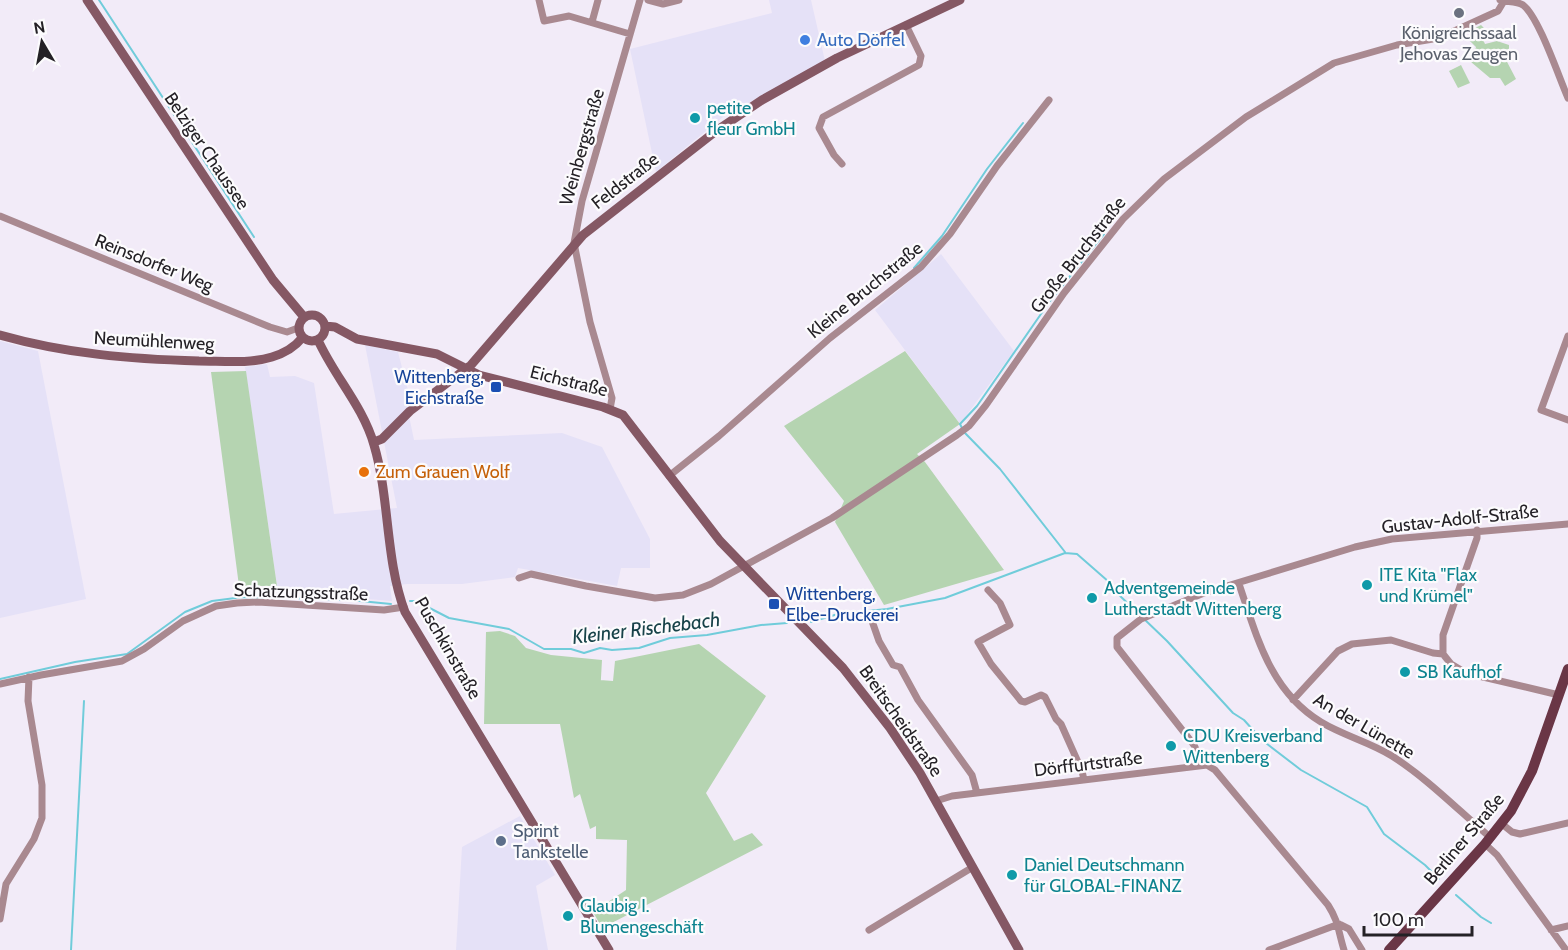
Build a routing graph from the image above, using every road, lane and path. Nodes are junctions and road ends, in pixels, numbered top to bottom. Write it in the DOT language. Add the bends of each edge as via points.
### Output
graph roads {
  1 [pos="87,0"];
  2 [pos="539,0"];
  3 [pos="598,0"];
  4 [pos="640,0"];
  5 [pos="648,0"];
  6 [pos="679,0"];
  7 [pos="960,0"];
  8 [pos="1502,1"];
  9 [pos="943,3"];
  10 [pos="592,22"];
  11 [pos="906,25"];
  12 [pos="630,34"];
  13 [pos="1568,98"];
  14 [pos="1049,100"];
  15 [pos="842,164"];
  16 [pos="0,216"];
  17 [pos="574,243"];
  18 [pos="304,317"];
  19 [pos="325,326"];
  20 [pos="300,333"];
  21 [pos="0,335"];
  22 [pos="1568,336"];
  23 [pos="318,340"];
  24 [pos="466,369"];
  25 [pos="610,409"];
  26 [pos="1568,420"];
  27 [pos="374,442"];
  28 [pos="669,476"];
  29 [pos="1568,524"];
  30 [pos="1477,530"];
  31 [pos="743,566"];
  32 [pos="519,578"];
  33 [pos="1239,584"];
  34 [pos="988,590"];
  35 [pos="402,604"];
  36 [pos="872,621"];
  37 [pos="1443,654"];
  38 [pos="1567,675"];
  39 [pos="28,677"];
  40 [pos="0,684"];
  41 [pos="1559,694"];
  42 [pos="1293,700"];
  43 [pos="1203,765"];
  44 [pos="1084,780"];
  45 [pos="977,793"];
  46 [pos="936,801"];
  47 [pos="1568,823"];
  48 [pos="1502,824"];
  49 [pos="1488,841"];
  50 [pos="973,867"];
  51 [pos="0,919"];
  52 [pos="1339,924"];
  53 [pos="1568,926"];
  54 [pos="869,930"];
  55 [pos="1551,930"];
  56 [pos="609,950"];
  57 [pos="1019,950"];
  58 [pos="1269,950"];
  59 [pos="1344,950"];
  60 [pos="1362,950"];
  61 [pos="1389,950"];
  62 [pos="1566,950"];
  1 -- 18 [label="street, Belziger Chaussee" via="273,280"];
  2 -- 10 [label="street" via="544,21 566,16"];
  3 -- 10 [label="street"];
  4 -- 12 [label="street, Weinbergstraße"];
  5 -- 6 [label="street" via="663,4"];
  7 -- 9 [label="street, Feldstraße"];
  8 -- 13 [label="street" via="1522,5 1528,11"];
  8 -- 31 [label="street, Große Bruchstraße" via="1498,11 1439,38 1334,63 1240,121 1164,179 1131,210 963,431 832,518"];
  9 -- 11 [label="street, Feldstraße"];
  10 -- 12 [label="street"];
  11 -- 15 [label="street" via="921,56 919,65 823,117 819,128"];
  11 -- 17 [label="street, Feldstraße" via="753,105"];
  12 -- 17 [label="street, Weinbergstraße" via="582,201"];
  14 -- 28 [label="street, Kleine Bruchstraße" via="926,263 817,349"];
  16 -- 20 [label="street, Reinsdorfer Weg" via="257,322"];
  17 -- 24 [label="street, Feldstraße"];
  17 -- 25 [label="street, Weinbergstraße" via="590,322 612,398"];
  18 -- 19 [label="street" via="317,316"];
  18 -- 20 [label="street"];
  19 -- 23 [label="street"];
  19 -- 24 [label="street, Eichstraße" via="336,327 357,339 436,354"];
  20 -- 21 [label="street, Neumühlenweg" via="292,349 250,361 96,355"];
  20 -- 23 [label="street" via="310,341"];
  22 -- 26 [label="street" via="1541,410"];
  23 -- 27 [label="street, Puschkinstraße"];
  24 -- 25 [label="street, Eichstraße"];
  24 -- 27 [label="street, Feldstraße"];
  25 -- 28 [label="street, Eichstraße" via="622,416"];
  27 -- 35 [label="street, Puschkinstraße"];
  28 -- 31 [label="street, Eichstraße"];
  29 -- 30 [label="street, Gustav-Adolf-Straße"];
  30 -- 33 [label="street, Gustav-Adolf-Straße" via="1392,538"];
  30 -- 37 [label="street" via="1443,635"];
  31 -- 32 [label="street, Große Bruchstraße" via="691,593 665,598 531,574"];
  31 -- 46 [label="street, Breitscheidstraße" via="854,681 905,748"];
  33 -- 42 [label="street, An der Lünette" via="1263,656"];
  33 -- 43 [label="street, Gustav-Adolf-Straße" via="1144,617 1121,634 1116,643 1119,652 1194,745"];
  34 -- 44 [label="street" via="1000,603 1010,626 978,642 1021,700 1045,697"];
  35 -- 39 [label="street, Schatzungsstraße" via="384,610 247,602 216,606 183,621 122,661"];
  35 -- 56 [label="street, Puschkinstraße"];
  36 -- 45 [label="street" via="893,665 900,668 972,775"];
  37 -- 41 [label="street" via="1466,673"];
  37 -- 42 [label="street" via="1391,640 1352,644 1338,651"];
  38 -- 41 [label="main road, Berliner Straße"];
  39 -- 40 [label="street, Schatzungsstraße"];
  39 -- 51 [label="street" via="28,710 42,785 42,818 34,839 6,884"];
  41 -- 48 [label="main road, Berliner Straße" via="1532,771"];
  42 -- 49 [label="street, An der Lünette" via="1322,722 1391,755 1426,780"];
  43 -- 44 [label="street, Dörffurtstraße"];
  43 -- 52 [label="street" via="1218,773 1328,905"];
  44 -- 45 [label="street, Dörffurtstraße"];
  45 -- 46 [label="street, Dörffurtstraße"];
  46 -- 50 [label="street, Breitscheidstraße"];
  47 -- 48 [label="street" via="1520,834"];
  48 -- 49 [label="main road, Berliner Straße"];
  49 -- 55 [label="street, An der Lünette"];
  49 -- 61 [label="main road, Berliner Straße"];
  50 -- 54 [label="street"];
  50 -- 57 [label="street, Breitscheidstraße"];
  52 -- 58 [label="street"];
  52 -- 59 [label="street"];
  52 -- 60 [label="street" via="1349,929"];
  53 -- 55 [label="street"];
  55 -- 62 [label="street, An der Lünette"];
}
